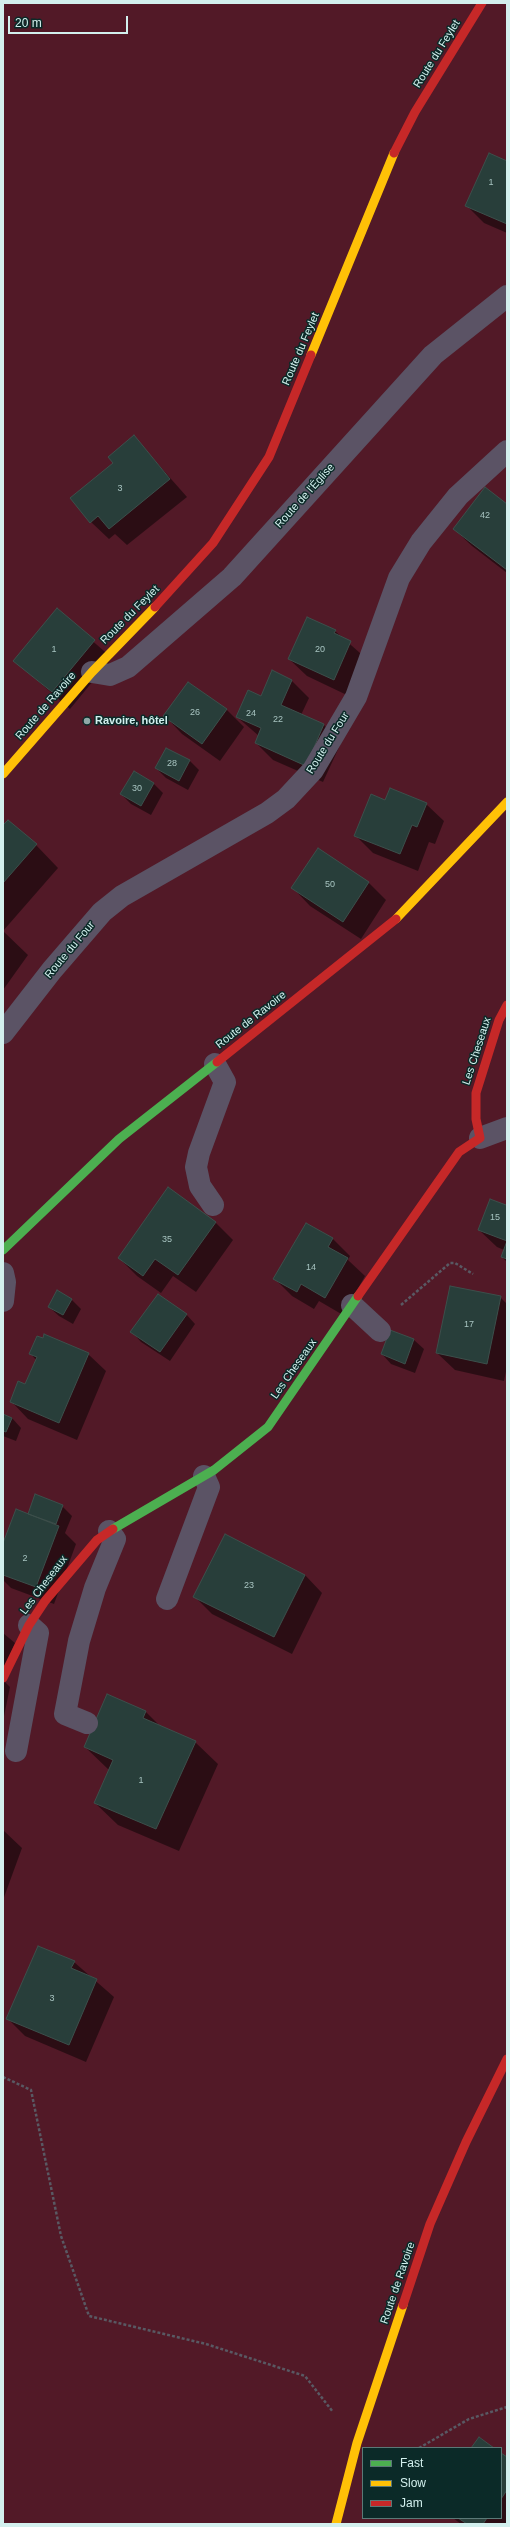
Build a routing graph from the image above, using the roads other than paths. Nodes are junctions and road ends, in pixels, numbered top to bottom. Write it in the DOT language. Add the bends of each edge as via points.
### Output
graph roads {
  1 [pos="482,3"];
  2 [pos="507,296"];
  3 [pos="507,451"];
  4 [pos="92,672"];
  5 [pos="3,774"];
  6 [pos="507,802"];
  7 [pos="507,1005"];
  8 [pos="3,1034"];
  9 [pos="215,1064"];
  10 [pos="507,1128"];
  11 [pos="480,1138"];
  12 [pos="213,1205"];
  13 [pos="3,1250"];
  14 [pos="3,1273"];
  15 [pos="358,1298"];
  16 [pos="3,1301"];
  17 [pos="380,1331"];
  18 [pos="204,1476"];
  19 [pos="109,1531"];
  20 [pos="168,1599"];
  21 [pos="29,1625"];
  22 [pos="3,1678"];
  23 [pos="87,1723"];
  24 [pos="16,1751"];
  25 [pos="507,2060"];
  26 [pos="336,2524"];
  1 -- 4 [label="street, Route du Feylet" via="415,112 395,150 269,457 212,543 170,593 143,617"];
  2 -- 4 [label="street, Route de l'Église" via="433,355 232,577 128,667 110,675"];
  3 -- 8 [label="street, Route du Four" via="458,496 420,542 399,578 356,697 313,770 286,799 267,813 122,896 102,912 52,970"];
  4 -- 5 [label="street, Route de Ravoire"];
  6 -- 9 [label="street, Route de Ravoire" via="388,928"];
  7 -- 11 [label="street, Les Cheseaux" via="498,1020 476,1093 476,1119"];
  9 -- 12 [label="street" via="225,1082 196,1167 200,1186"];
  9 -- 13 [label="street, Route de Ravoire" via="119,1139"];
  10 -- 11 [label="street"];
  11 -- 15 [label="street, Les Cheseaux" via="459,1152"];
  14 -- 16 [label="street"];
  15 -- 17 [label="street"];
  15 -- 18 [label="street, Les Cheseaux" via="268,1427"];
  18 -- 19 [label="street, Les Cheseaux"];
  18 -- 20 [label="street" via="209,1487"];
  19 -- 21 [label="street, Les Cheseaux" via="65,1574"];
  19 -- 23 [label="street" via="114,1539 95,1588 79,1641 65,1714"];
  21 -- 22 [label="street, Les Cheseaux"];
  21 -- 24 [label="street" via="38,1633"];
  25 -- 26 [label="street, Route de Ravoire" via="466,2142 430,2224 357,2443"];
}
